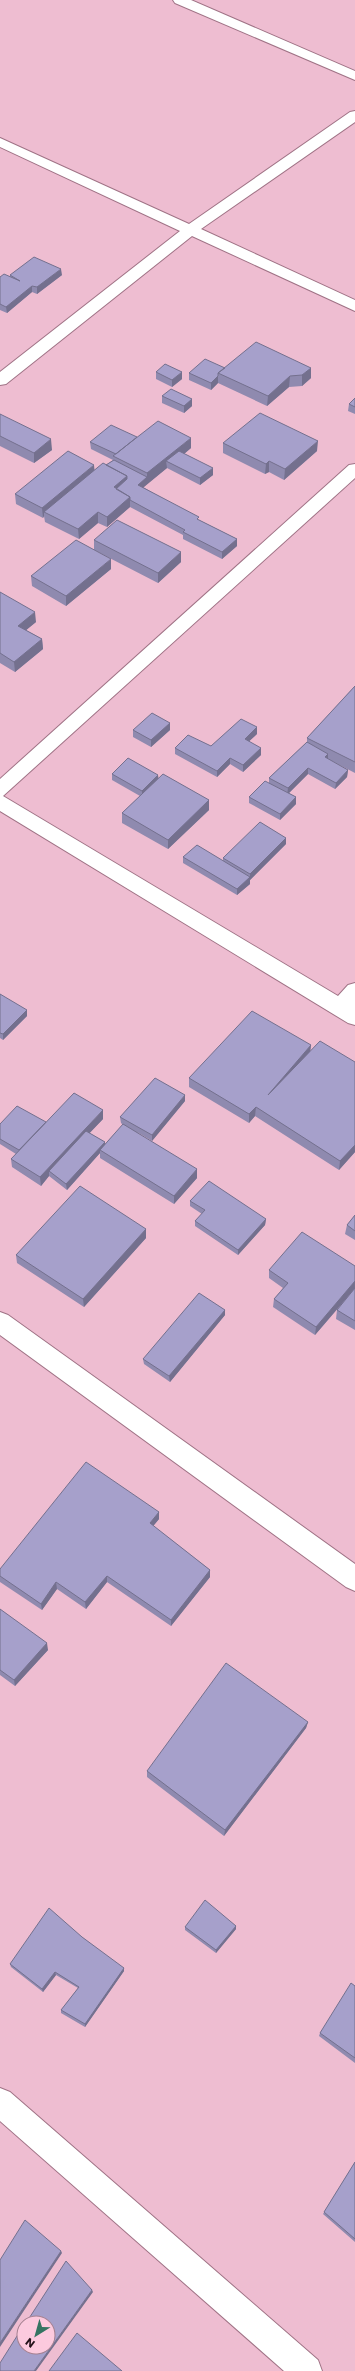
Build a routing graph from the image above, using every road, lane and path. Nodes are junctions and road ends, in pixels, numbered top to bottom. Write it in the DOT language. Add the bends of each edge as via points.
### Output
graph roads {
  1 [pos="180,0"];
  2 [pos="355,76"];
  3 [pos="355,115"];
  4 [pos="0,142"];
  5 [pos="189,231"];
  6 [pos="355,306"];
  7 [pos="0,380"];
  8 [pos="355,469"];
  9 [pos="0,790"];
  10 [pos="0,802"];
  11 [pos="355,991"];
  12 [pos="348,1012"];
  13 [pos="0,1322"];
  14 [pos="355,1579"];
  15 [pos="0,2102"];
  16 [pos="307,2371"];
  1 -- 2 [label="street"];
  3 -- 5 [label="street"];
  4 -- 5 [label="street"];
  5 -- 6 [label="street"];
  5 -- 7 [label="street"];
  8 -- 9 [label="street"];
  10 -- 12 [label="street"];
  11 -- 12 [label="street"];
  13 -- 14 [label="street"];
  15 -- 16 [label="street"];
}
